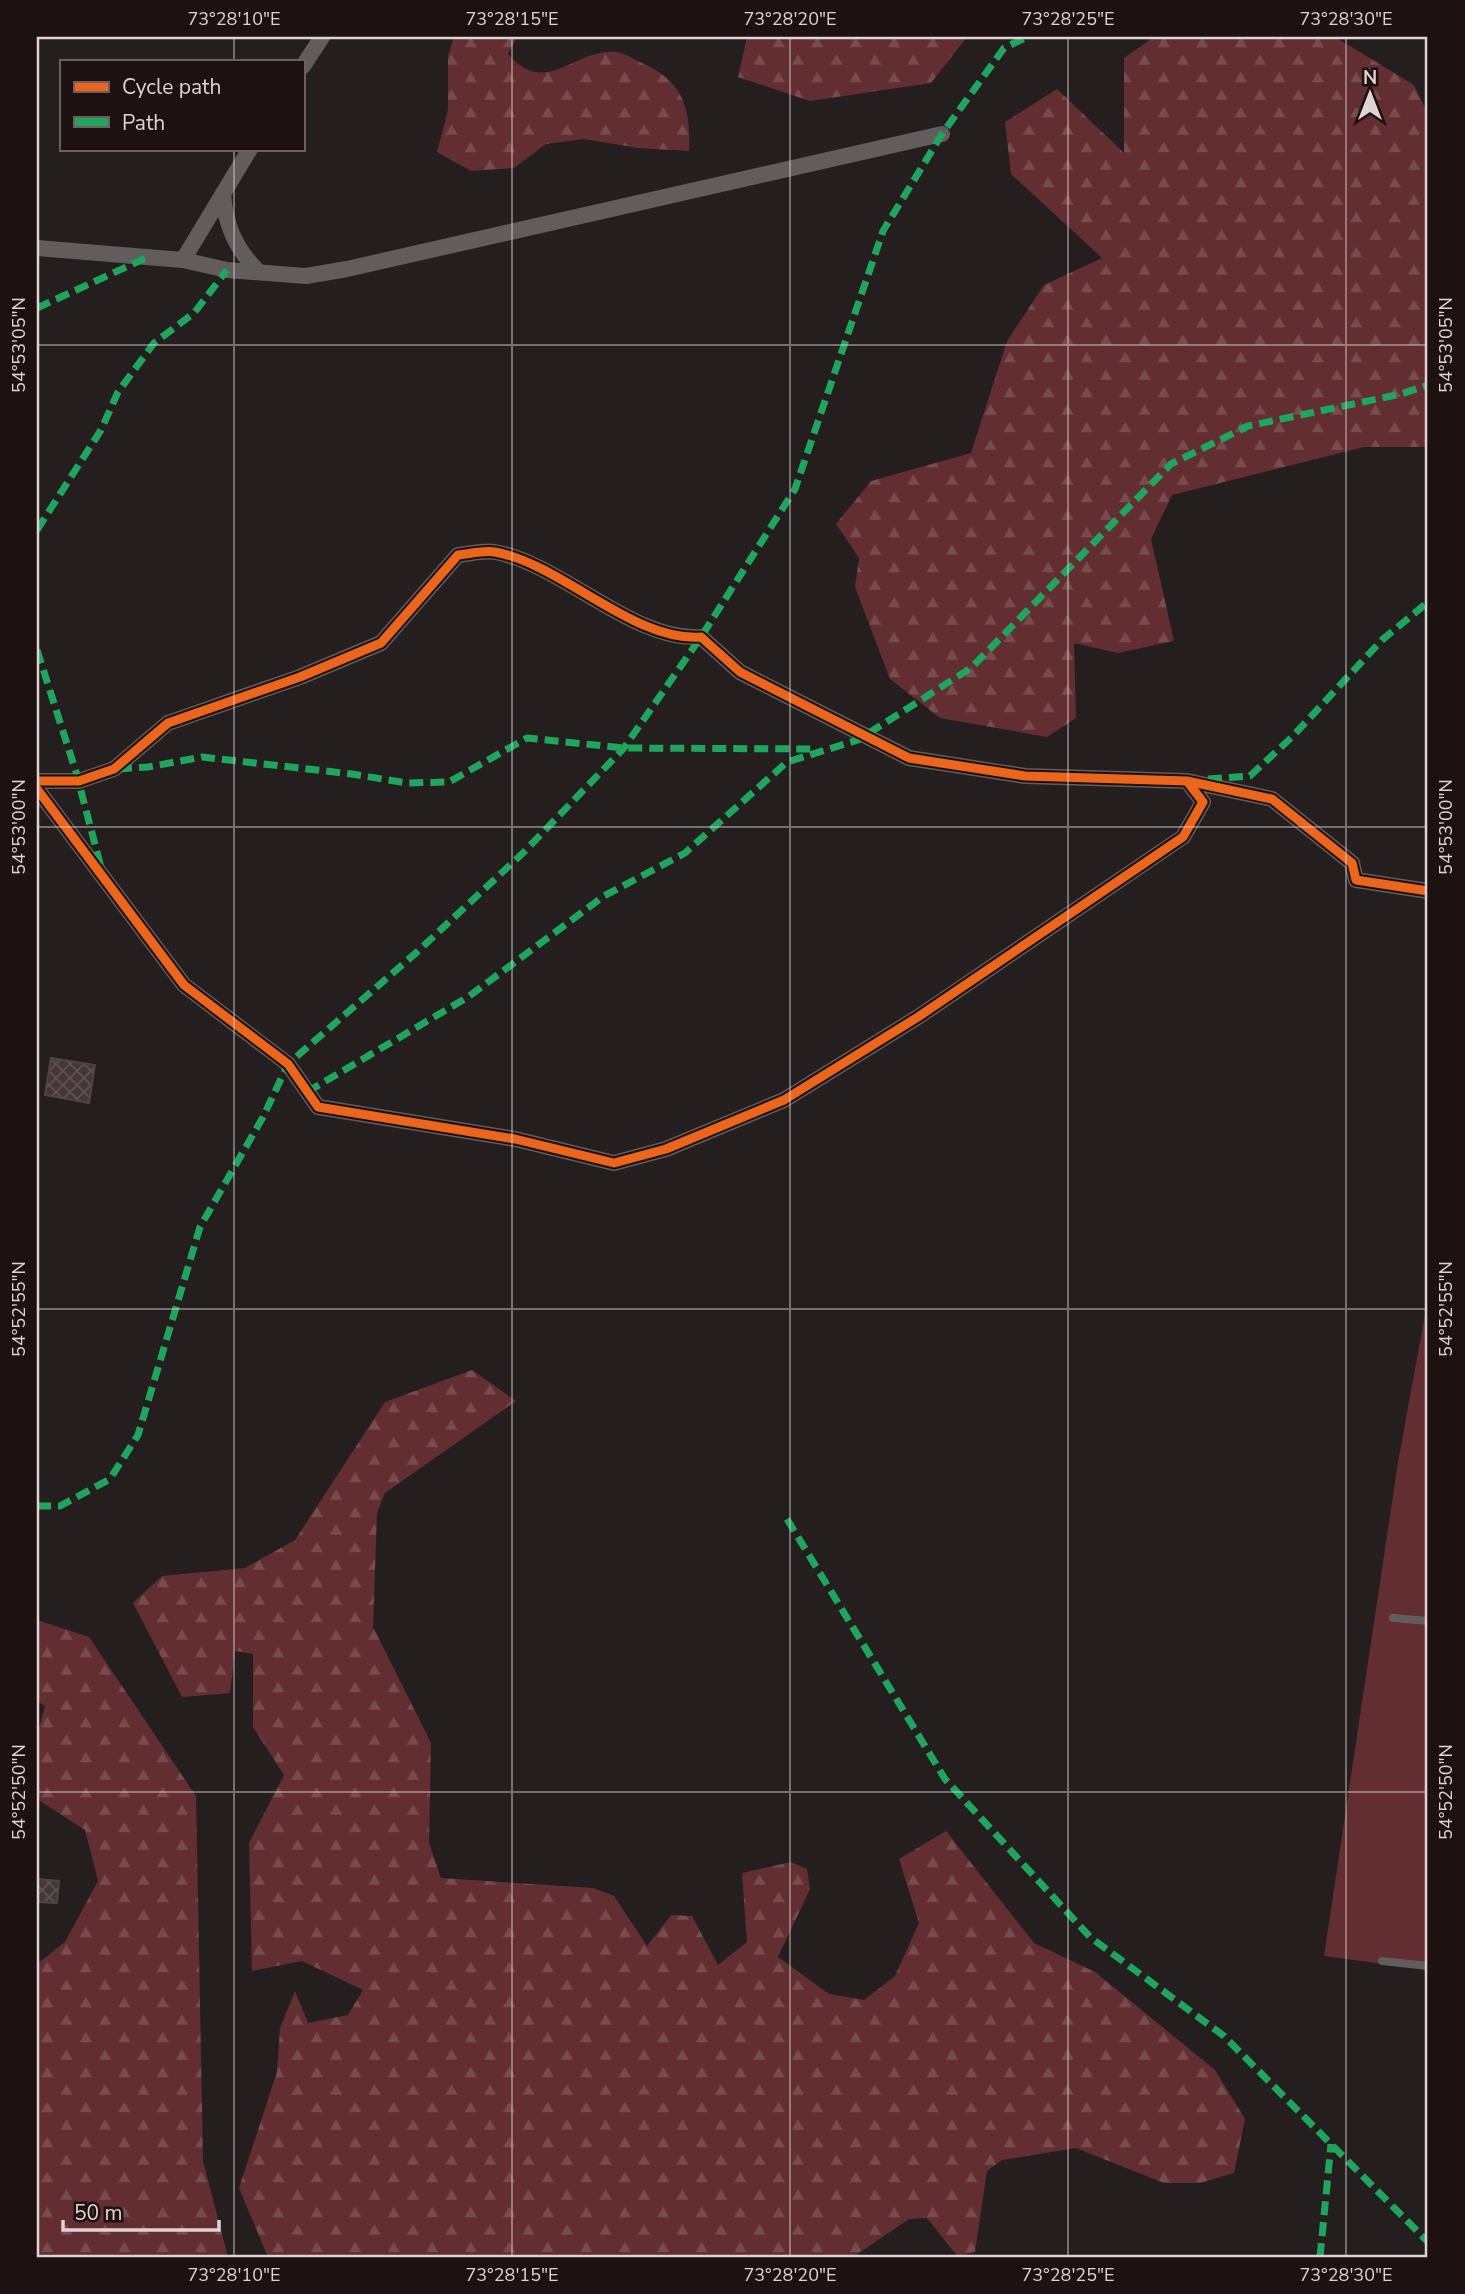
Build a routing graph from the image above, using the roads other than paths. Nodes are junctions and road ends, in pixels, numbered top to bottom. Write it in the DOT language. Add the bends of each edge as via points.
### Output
graph roads {
  1 [pos="322,37"];
  2 [pos="304,64"];
  3 [pos="942,134"];
  4 [pos="249,150"];
  5 [pos="223,193"];
  6 [pos="37,248"];
  7 [pos="183,260"];
  8 [pos="259,272"];
  9 [pos="37,781"];
  10 [pos="1187,781"];
  11 [pos="37,789"];
  12 [pos="1428,891"];
  13 [pos="1394,1618"];
  14 [pos="1428,1621"];
  15 [pos="1382,1961"];
  16 [pos="1428,1966"];
  1 -- 2 [label="street"];
  3 -- 8 [label="street" via="346,269 306,276"];
  4 -- 5 [label="street"];
  5 -- 7 [label="street"];
  5 -- 8 [label="street" via="227,225"];
  6 -- 7 [label="street"];
  7 -- 8 [label="street"];
  9 -- 10 [label="street" via="79,781 114,769 168,723 381,643 458,555 492,551 520,559 681,639 701,637 740,672 909,758 1025,776"];
  10 -- 11 [label="street" via="1203,802 1183,836 918,1017 784,1100 666,1149 614,1163 515,1139 318,1107 288,1064 184,985"];
  10 -- 12 [label="street" via="1272,799 1352,863 1356,880"];
  13 -- 14 [label="lane"];
  15 -- 16 [label="lane"];
}
